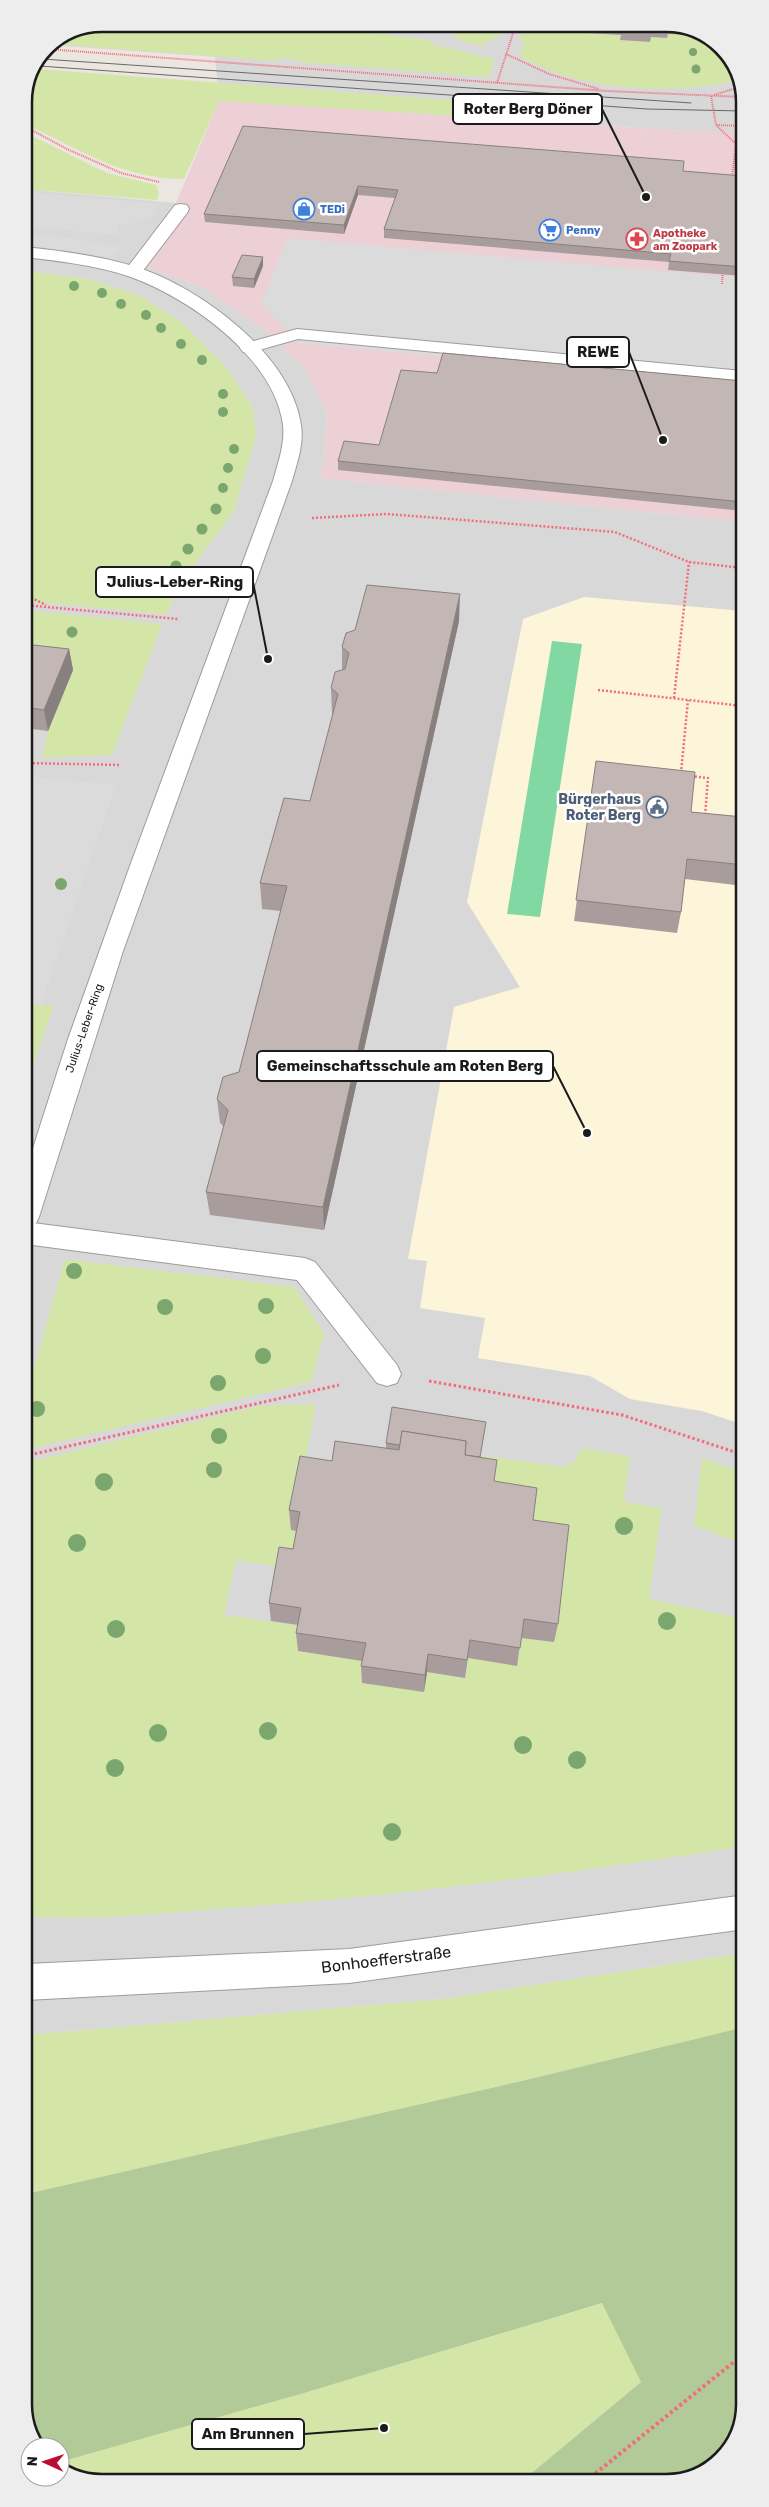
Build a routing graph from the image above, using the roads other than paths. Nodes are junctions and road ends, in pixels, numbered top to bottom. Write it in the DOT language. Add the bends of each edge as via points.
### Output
graph roads {
  1 [pos="181,209"];
  2 [pos="32,253"];
  3 [pos="134,272"];
  4 [pos="249,348"];
  5 [pos="736,375"];
  6 [pos="32,1193"];
  7 [pos="32,1233"];
  8 [pos="387,1374"];
  9 [pos="736,1913"];
  10 [pos="32,1982"];
  1 -- 3 [label="street"];
  2 -- 3 [label="street, Julius-Leber-Ring"];
  3 -- 4 [label="street, Julius-Leber-Ring" via="178,292 222,322"];
  4 -- 5 [label="street" via="297,334"];
  4 -- 6 [label="street, Julius-Leber-Ring" via="283,397 292,425 289,457 108,960 53,1120"];
  7 -- 8 [label="street" via="305,1270"];
  9 -- 10 [label="street, Bonhoefferstraße" via="349,1966"];
}
